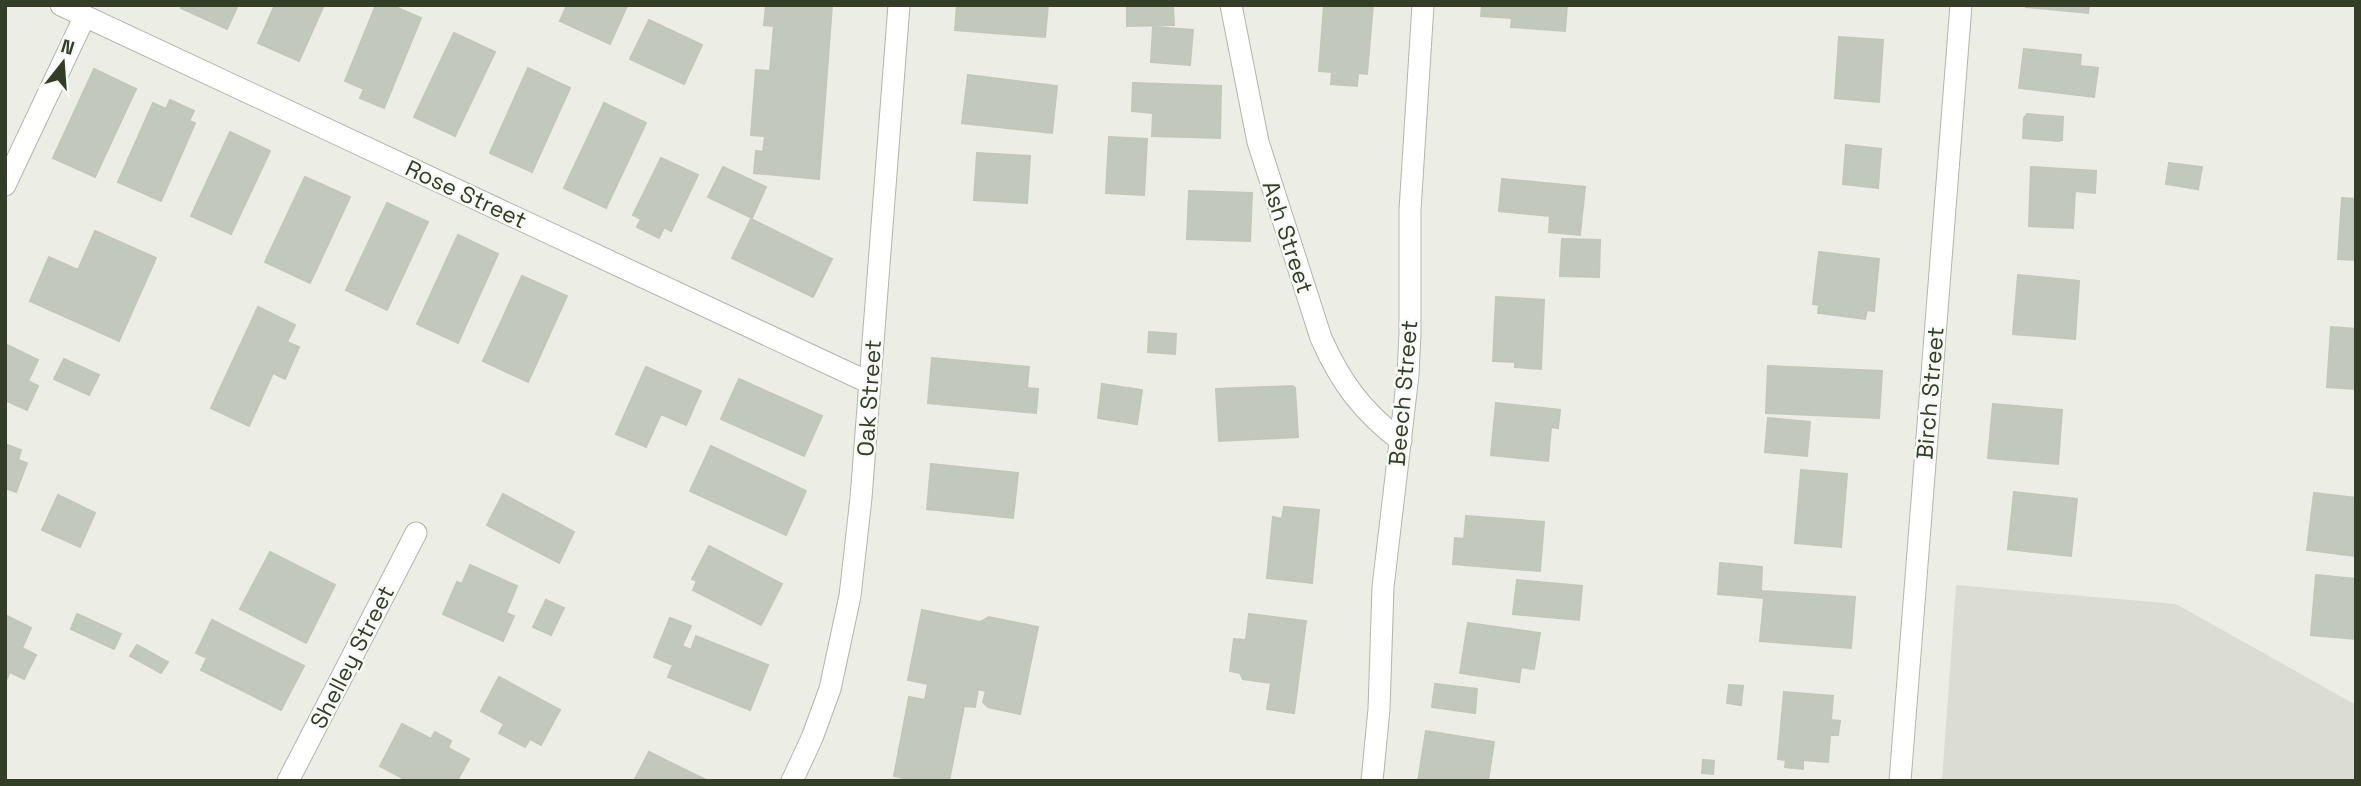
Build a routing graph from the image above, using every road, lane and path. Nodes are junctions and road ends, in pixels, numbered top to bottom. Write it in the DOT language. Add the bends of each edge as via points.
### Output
graph roads {
  1 [pos="61,5"];
  2 [pos="899,5"];
  3 [pos="1231,5"];
  4 [pos="1423,5"];
  5 [pos="1961,5"];
  6 [pos="85,16"];
  7 [pos="5,186"];
  8 [pos="870,383"];
  9 [pos="1401,441"];
  10 [pos="416,533"];
  11 [pos="288,781"];
  12 [pos="792,781"];
  13 [pos="1372,781"];
  14 [pos="1900,781"];
  1 -- 6 [label="street, Rose Street"];
  2 -- 8 [label="street, Oak Street"];
  3 -- 9 [label="street, Ash Street" via="1258,142 1321,338 1359,405"];
  4 -- 9 [label="street, Beech Street" via="1410,210 1410,347"];
  5 -- 14 [label="street, Birch Street"];
  6 -- 7 [label="street"];
  6 -- 8 [label="street, Rose Street"];
  8 -- 12 [label="street, Oak Street" via="855,561 844,630 821,715"];
  9 -- 13 [label="street, Beech Street" via="1383,587"];
  10 -- 11 [label="street, Shelley Street"];
}
